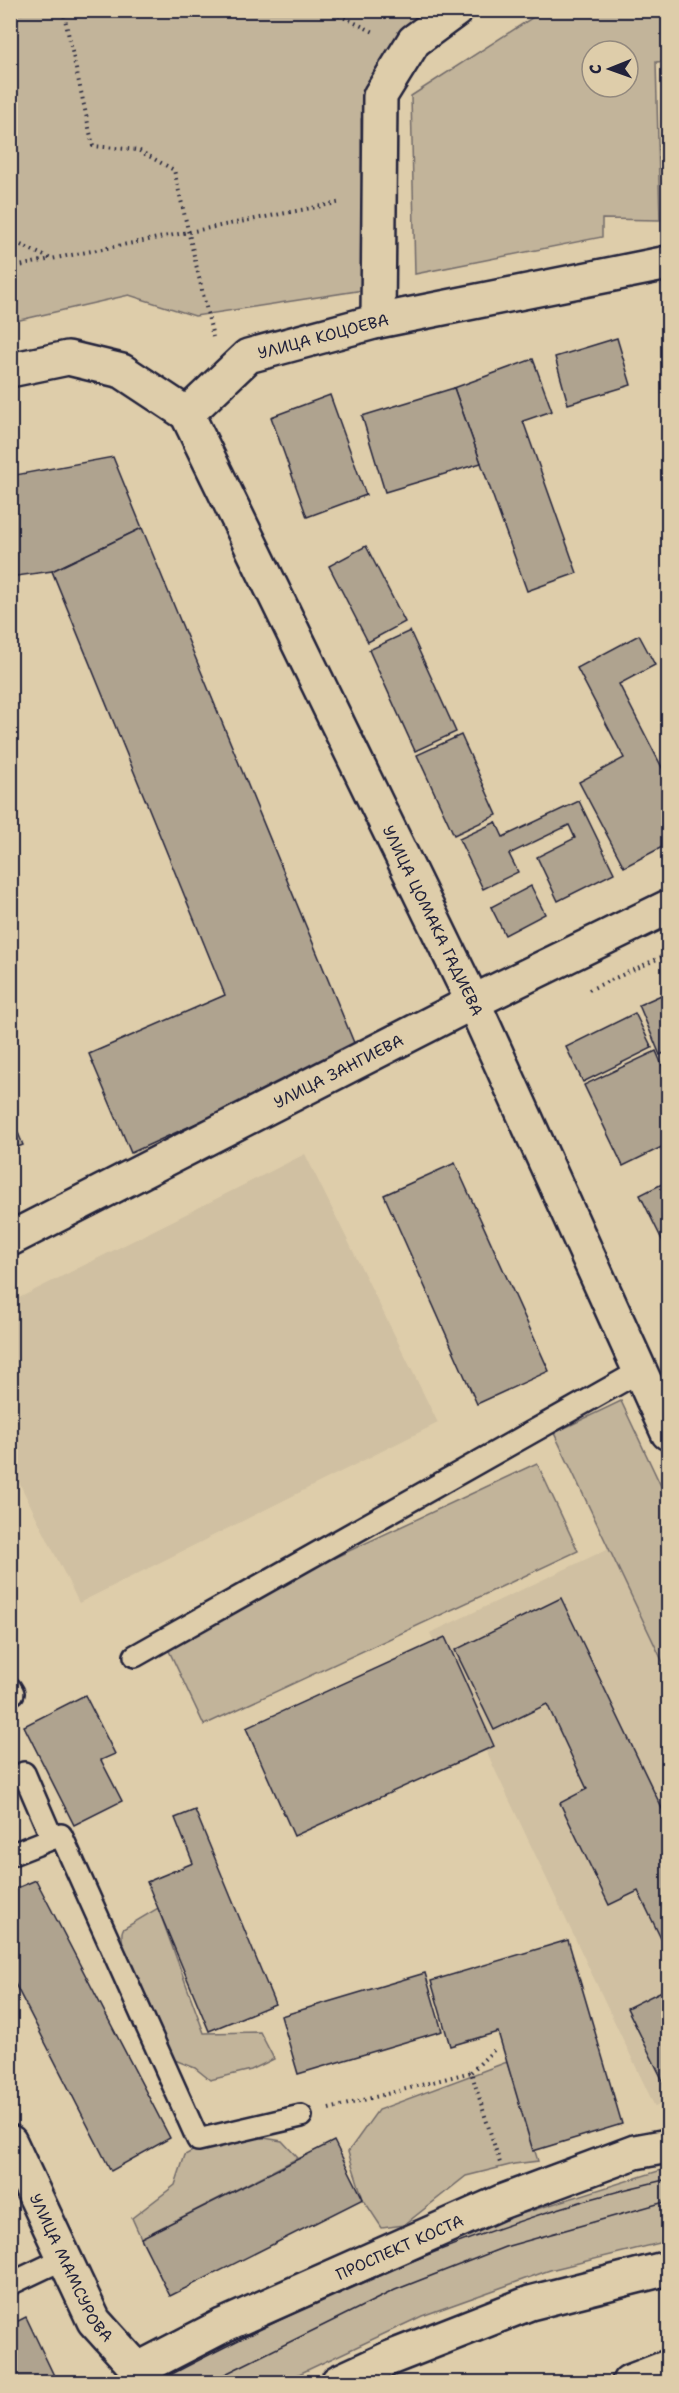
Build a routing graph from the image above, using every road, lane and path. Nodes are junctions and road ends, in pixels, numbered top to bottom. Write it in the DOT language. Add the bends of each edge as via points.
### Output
graph roads {
  1 [pos="26,10"];
  2 [pos="63,10"];
  3 [pos="328,10"];
  4 [pos="456,10"];
  5 [pos="10,18"];
  6 [pos="409,49"];
  7 [pos="379,194"];
  8 [pos="188,232"];
  9 [pos="10,240"];
  10 [pos="51,259"];
  11 [pos="669,263"];
  12 [pos="10,268"];
  13 [pos="378,321"];
  14 [pos="10,370"];
  15 [pos="224,379"];
  16 [pos="187,414"];
  17 [pos="669,907"];
  18 [pos="669,954"];
  19 [pos="582,993"];
  20 [pos="473,1002"];
  21 [pos="10,1239"];
  22 [pos="640,1371"];
  23 [pos="669,1433"];
  24 [pos="135,1656"];
  25 [pos="24,1773"];
  26 [pos="52,1838"];
  27 [pos="10,1855"];
  28 [pos="495,2049"];
  29 [pos="471,2072"];
  30 [pos="300,2116"];
  31 [pos="10,2142"];
  32 [pos="669,2146"];
  33 [pos="500,2164"];
  34 [pos="65,2258"];
  35 [pos="669,2268"];
  36 [pos="10,2284"];
  37 [pos="669,2367"];
  38 [pos="143,2376"];
  39 [pos="338,2382"];
  40 [pos="629,2382"];
  1 -- 5 [label="path"];
  2 -- 8 [label="path" via="93,146 138,150 174,170"];
  3 -- 6 [label="path"];
  4 -- 6 [label="street"];
  6 -- 7 [label="street" via="380,96"];
  7 -- 8 [label="path"];
  7 -- 13 [label="street"];
  8 -- 10 [label="path"];
  8 -- 15 [label="path"];
  9 -- 10 [label="path"];
  10 -- 12 [label="path"];
  11 -- 13 [label="street, УЛИЦА КОЦОЕВА"];
  13 -- 15 [label="street, УЛИЦА КОЦОЕВА" via="248,356"];
  14 -- 16 [label="street" via="68,358 122,371"];
  15 -- 16 [label="street, УЛИЦА КОЦОЕВА"];
  16 -- 20 [label="street, УЛИЦА ЦОМАКА ГАДИЕВА"];
  17 -- 20 [label="street, УЛИЦА ЗАНГИЕВА"];
  18 -- 19 [label="path"];
  20 -- 21 [label="street, УЛИЦА ЗАНГИЕВА"];
  20 -- 22 [label="street, УЛИЦА ЦОМАКА ГАДИЕВА"];
  22 -- 23 [label="street, УЛИЦА ЦОМАКА ГАДИЕВА"];
  22 -- 24 [label="lane"];
  25 -- 26 [label="lane"];
  26 -- 27 [label="lane"];
  26 -- 30 [label="lane" via="61,1835 198,2140"];
  28 -- 29 [label="path"];
  29 -- 30 [label="path"];
  29 -- 33 [label="path"];
  31 -- 34 [label="street, УЛИЦА МАМСУРОВА"];
  32 -- 38 [label="street, ПРОСПЕКТ КОСТА" via="635,2152 501,2202 224,2325"];
  34 -- 36 [label="lane"];
  34 -- 38 [label="street, УЛИЦА МАМСУРОВА" via="94,2321"];
  35 -- 39 [label="street" via="530,2303"];
  37 -- 40 [label="street"];
}
